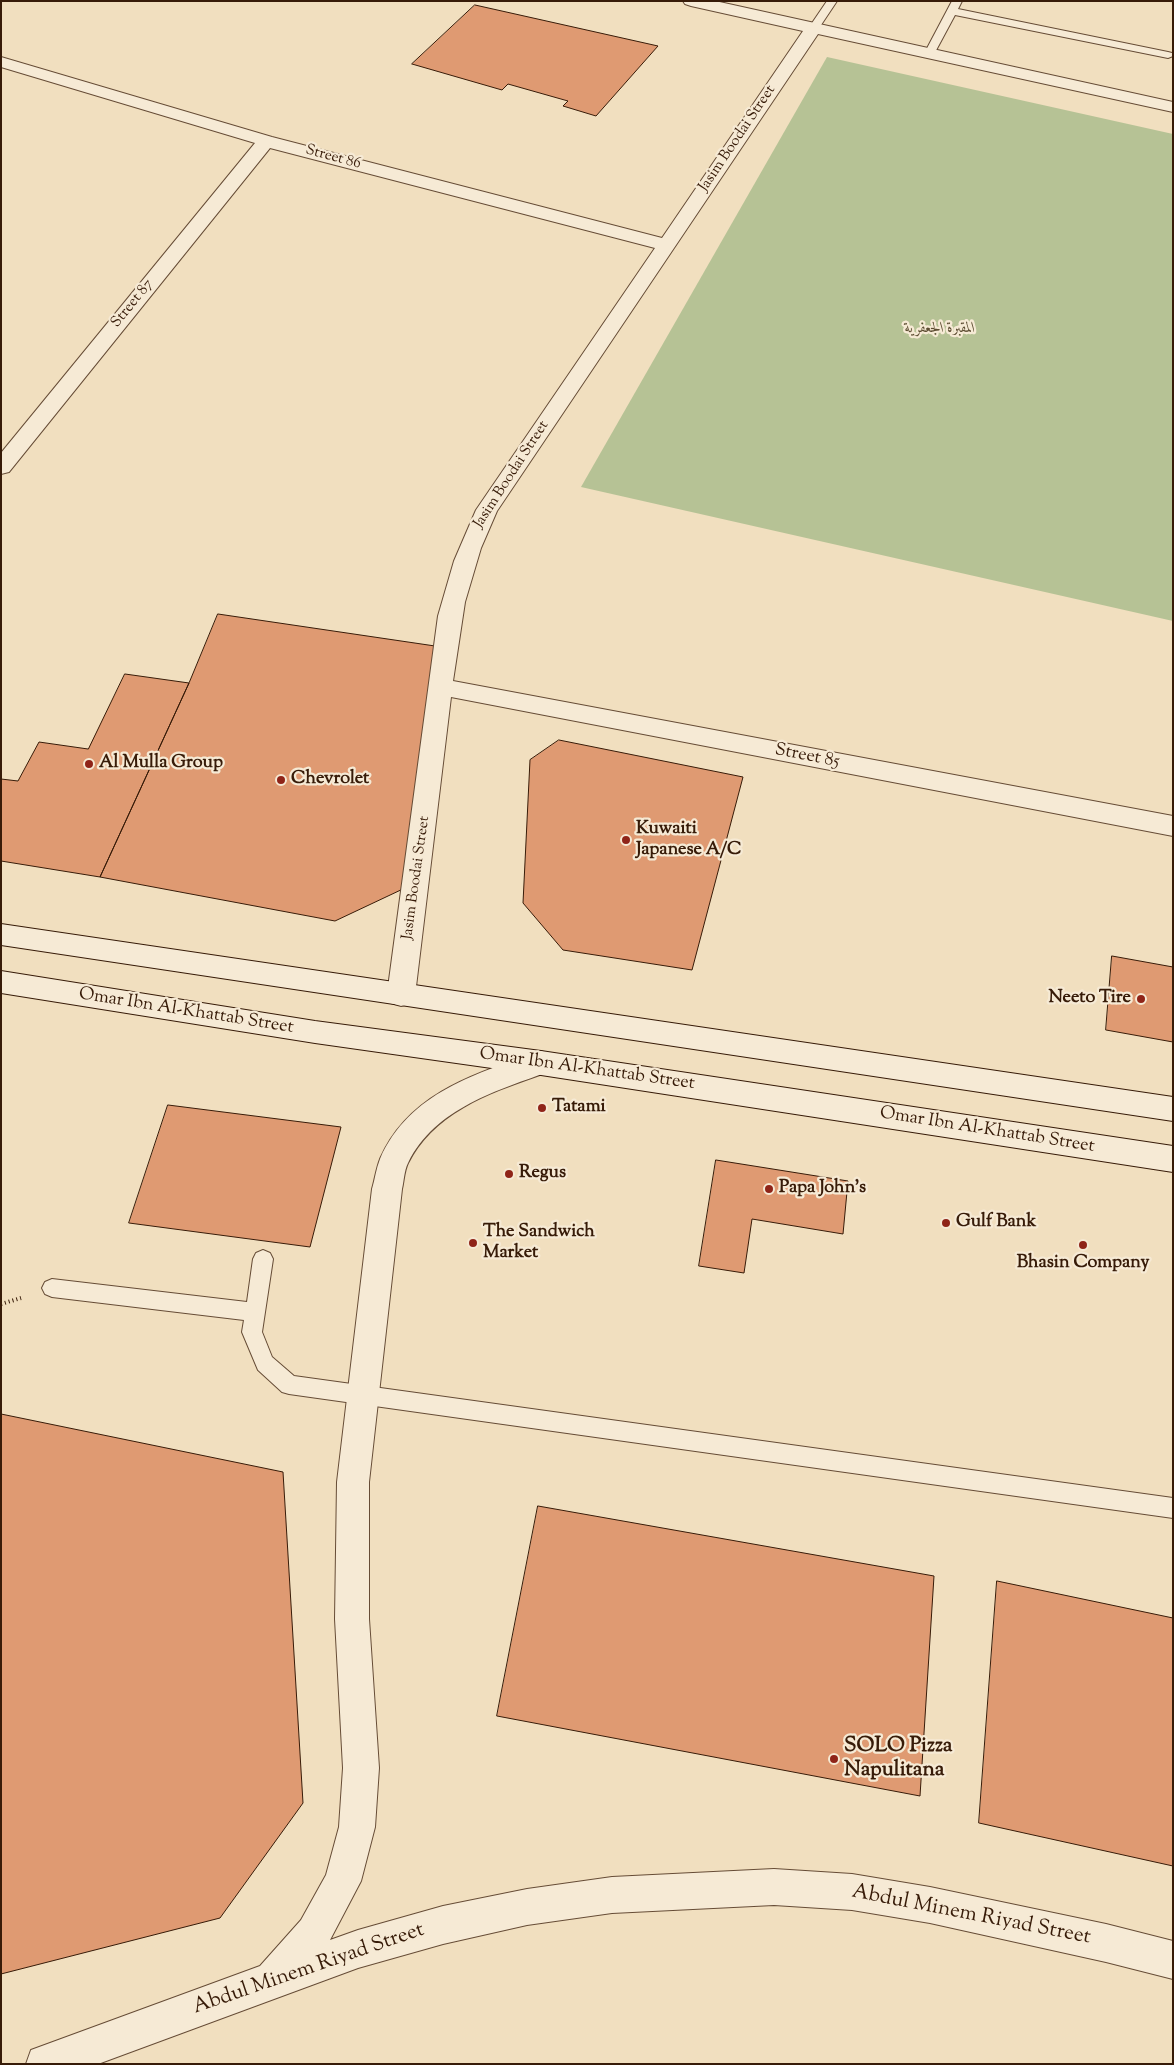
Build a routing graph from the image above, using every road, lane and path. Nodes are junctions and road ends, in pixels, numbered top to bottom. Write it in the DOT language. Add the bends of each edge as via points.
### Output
graph roads {
  1 [pos="691,1"];
  2 [pos="832,1"];
  3 [pos="955,6"];
  4 [pos="813,29"];
  5 [pos="930,54"];
  6 [pos="1168,55"];
  7 [pos="1,62"];
  8 [pos="1173,107"];
  9 [pos="266,140"];
  10 [pos="667,245"];
  11 [pos="1,467"];
  12 [pos="442,687"];
  13 [pos="1173,826"];
  14 [pos="1,934"];
  15 [pos="1,982"];
  16 [pos="401,996"];
  17 [pos="541,1063"];
  18 [pos="1173,1109"];
  19 [pos="1173,1159"];
  20 [pos="263,1259"];
  21 [pos="52,1288"];
  22 [pos="254,1312"];
  23 [pos="363,1394"];
  24 [pos="1173,1508"];
  25 [pos="1173,1960"];
  26 [pos="273,1979"];
  27 [pos="44,2064"];
  1 -- 4 [label="street"];
  2 -- 4 [label="lane"];
  3 -- 5 [label="lane"];
  3 -- 6 [label="lane"];
  4 -- 5 [label="street"];
  4 -- 10 [label="street, Jasim Boodai Street"];
  5 -- 8 [label="street"];
  7 -- 9 [label="street, Street 86"];
  9 -- 10 [label="street, Street 86"];
  9 -- 11 [label="street, Street 87"];
  10 -- 12 [label="street, Jasim Boodai Street" via="487,510 467,552 456,590"];
  12 -- 13 [label="street, Street 85"];
  12 -- 16 [label="street, Jasim Boodai Street"];
  14 -- 16 [label="street"];
  15 -- 17 [label="street, Omar Ibn Al-Khattab Street" via="315,1032"];
  16 -- 18 [label="street"];
  17 -- 19 [label="street, Omar Ibn Al-Khattab Street"];
  17 -- 23 [label="street" via="479,1084 452,1097 428,1114 408,1136 394,1161 387,1189"];
  20 -- 22 [label="lane"];
  21 -- 22 [label="lane"];
  22 -- 23 [label="lane" via="252,1332 266,1363 288,1385"];
  23 -- 24 [label="lane"];
  23 -- 26 [label="street" via="353,1482 351,1550 361,1768 357,1827 343,1881 314,1933"];
  25 -- 26 [label="street, Abdul Minem Riyad Street" via="930,1904 852,1892 774,1887 612,1895 527,1907 443,1925 358,1949"];
  26 -- 27 [label="street, Abdul Minem Riyad Street"];
}
